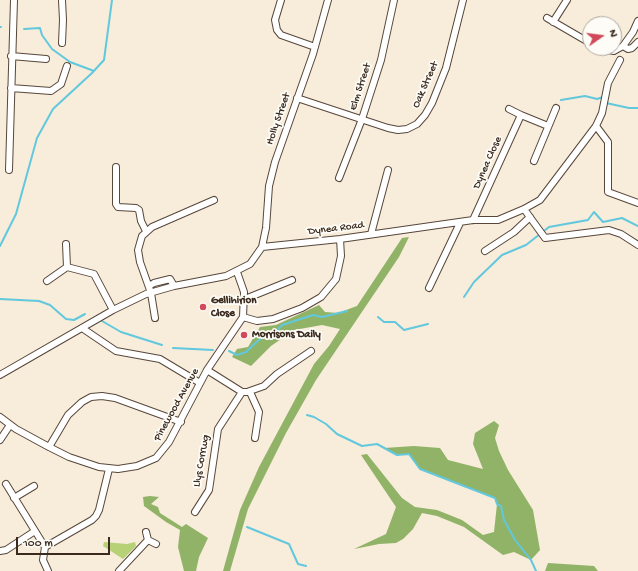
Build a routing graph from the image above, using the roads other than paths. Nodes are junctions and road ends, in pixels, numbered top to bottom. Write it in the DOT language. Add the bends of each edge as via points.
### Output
graph roads {
  1 [pos="14,0"];
  2 [pos="62,0"];
  3 [pos="281,0"];
  4 [pos="328,0"];
  5 [pos="394,0"];
  6 [pos="463,0"];
  7 [pos="567,0"];
  8 [pos="547,18"];
  9 [pos="638,21"];
  10 [pos="553,22"];
  11 [pos="582,38"];
  12 [pos="638,42"];
  13 [pos="62,43"];
  14 [pos="623,46"];
  15 [pos="315,47"];
  16 [pos="11,56"];
  17 [pos="46,59"];
  18 [pos="620,60"];
  19 [pos="67,66"];
  20 [pos="10,88"];
  21 [pos="297,98"];
  22 [pos="556,108"];
  23 [pos="509,109"];
  24 [pos="520,115"];
  25 [pos="362,119"];
  26 [pos="548,126"];
  27 [pos="596,126"];
  28 [pos="534,161"];
  29 [pos="116,167"];
  30 [pos="9,170"];
  31 [pos="388,170"];
  32 [pos="339,178"];
  33 [pos="214,200"];
  34 [pos="638,203"];
  35 [pos="524,209"];
  36 [pos="530,217"];
  37 [pos="474,220"];
  38 [pos="460,223"];
  39 [pos="146,231"];
  40 [pos="371,234"];
  41 [pos="340,239"];
  42 [pos="66,244"];
  43 [pos="638,245"];
  44 [pos="262,247"];
  45 [pos="485,251"];
  46 [pos="67,267"];
  47 [pos="237,272"];
  48 [pos="292,280"];
  49 [pos="47,281"];
  50 [pos="429,288"];
  51 [pos="150,289"];
  52 [pos="245,299"];
  53 [pos="113,310"];
  54 [pos="243,317"];
  55 [pos="155,318"];
  56 [pos="82,328"];
  57 [pos="311,351"];
  58 [pos="207,370"];
  59 [pos="0,375"];
  60 [pos="200,383"];
  61 [pos="242,392"];
  62 [pos="250,392"];
  63 [pos="0,417"];
  64 [pos="181,422"];
  65 [pos="10,425"];
  66 [pos="255,438"];
  67 [pos="0,440"];
  68 [pos="49,447"];
  69 [pos="108,469"];
  70 [pos="6,484"];
  71 [pos="34,486"];
  72 [pos="14,498"];
  73 [pos="195,512"];
  74 [pos="35,531"];
  75 [pos="146,532"];
  76 [pos="148,540"];
  77 [pos="156,544"];
  78 [pos="45,547"];
  79 [pos="0,551"];
  80 [pos="48,571"];
  81 [pos="119,571"];
  1 -- 16 [label="street"];
  2 -- 13 [label="street"];
  3 -- 15 [label="street" via="275,20 277,30 282,35"];
  4 -- 15 [label="street, Holly Street"];
  5 -- 25 [label="street, Elm Street" via="381,60"];
  6 -- 25 [label="street, Oak Street" via="446,68 425,115 417,124 398,130"];
  7 -- 10 [label="street"];
  8 -- 10 [label="street"];
  9 -- 14 [label="street"];
  10 -- 11 [label="street"];
  12 -- 14 [label="street" via="632,48"];
  15 -- 21 [label="street, Holly Street"];
  16 -- 17 [label="street"];
  16 -- 20 [label="street"];
  18 -- 27 [label="street, Dynea Road" via="608,83 602,113"];
  19 -- 20 [label="street" via="58,88 51,91"];
  20 -- 30 [label="street"];
  21 -- 25 [label="street, Oak Street"];
  21 -- 44 [label="street, Holly Street" via="269,186"];
  22 -- 26 [label="street"];
  23 -- 24 [label="street"];
  24 -- 26 [label="street"];
  24 -- 37 [label="street, Dynea Close"];
  25 -- 32 [label="street, Elm Street"];
  26 -- 28 [label="street"];
  27 -- 34 [label="street" via="608,142 608,192"];
  27 -- 35 [label="street, Dynea Road" via="540,200"];
  29 -- 39 [label="street" via="116,204 118,207 139,210"];
  31 -- 40 [label="street"];
  33 -- 39 [label="street"];
  35 -- 36 [label="street"];
  35 -- 37 [label="street, Dynea Road" via="498,220"];
  36 -- 43 [label="street" via="545,238 608,230 621,234"];
  36 -- 45 [label="street" via="514,232"];
  37 -- 38 [label="street, Dynea Road"];
  38 -- 40 [label="street, Dynea Road"];
  38 -- 50 [label="street"];
  39 -- 51 [label="street" via="138,250"];
  40 -- 41 [label="street, Dynea Road"];
  41 -- 44 [label="street, Dynea Road"];
  41 -- 54 [label="street" via="341,256 336,279 321,297 302,308 273,319 257,321"];
  42 -- 46 [label="street"];
  44 -- 47 [label="street" via="250,264"];
  46 -- 49 [label="street"];
  46 -- 53 [label="street" via="94,274"];
  47 -- 51 [label="street"];
  47 -- 52 [label="street, Pinewood Avenue"];
  48 -- 52 [label="street"];
  51 -- 53 [label="street"];
  51 -- 55 [label="street"];
  52 -- 54 [label="street, Pinewood Avenue"];
  53 -- 56 [label="street"];
  54 -- 58 [label="street, Pinewood Avenue"];
  56 -- 59 [label="street"];
  56 -- 60 [label="street" via="116,351 160,359"];
  57 -- 62 [label="street" via="264,386"];
  58 -- 60 [label="street, Pinewood Avenue"];
  58 -- 61 [label="street"];
  60 -- 64 [label="street, Pinewood Avenue"];
  61 -- 62 [label="street"];
  61 -- 73 [label="street, Llys Corrwg" via="218,429 209,490"];
  62 -- 66 [label="street" via="259,412"];
  63 -- 65 [label="street, Pinewood Avenue"];
  64 -- 68 [label="street" via="115,398 91,397 74,408"];
  64 -- 69 [label="street, Pinewood Avenue" via="156,458 137,466"];
  65 -- 67 [label="street"];
  65 -- 68 [label="street, Pinewood Avenue"];
  68 -- 69 [label="street, Pinewood Avenue"];
  69 -- 78 [label="street" via="96,516"];
  70 -- 72 [label="street"];
  71 -- 72 [label="street"];
  72 -- 74 [label="street"];
  74 -- 78 [label="street"];
  74 -- 79 [label="street" via="6,550"];
  75 -- 76 [label="street"];
  76 -- 77 [label="street"];
  76 -- 81 [label="street"];
  78 -- 80 [label="street" via="43,560"];
}
